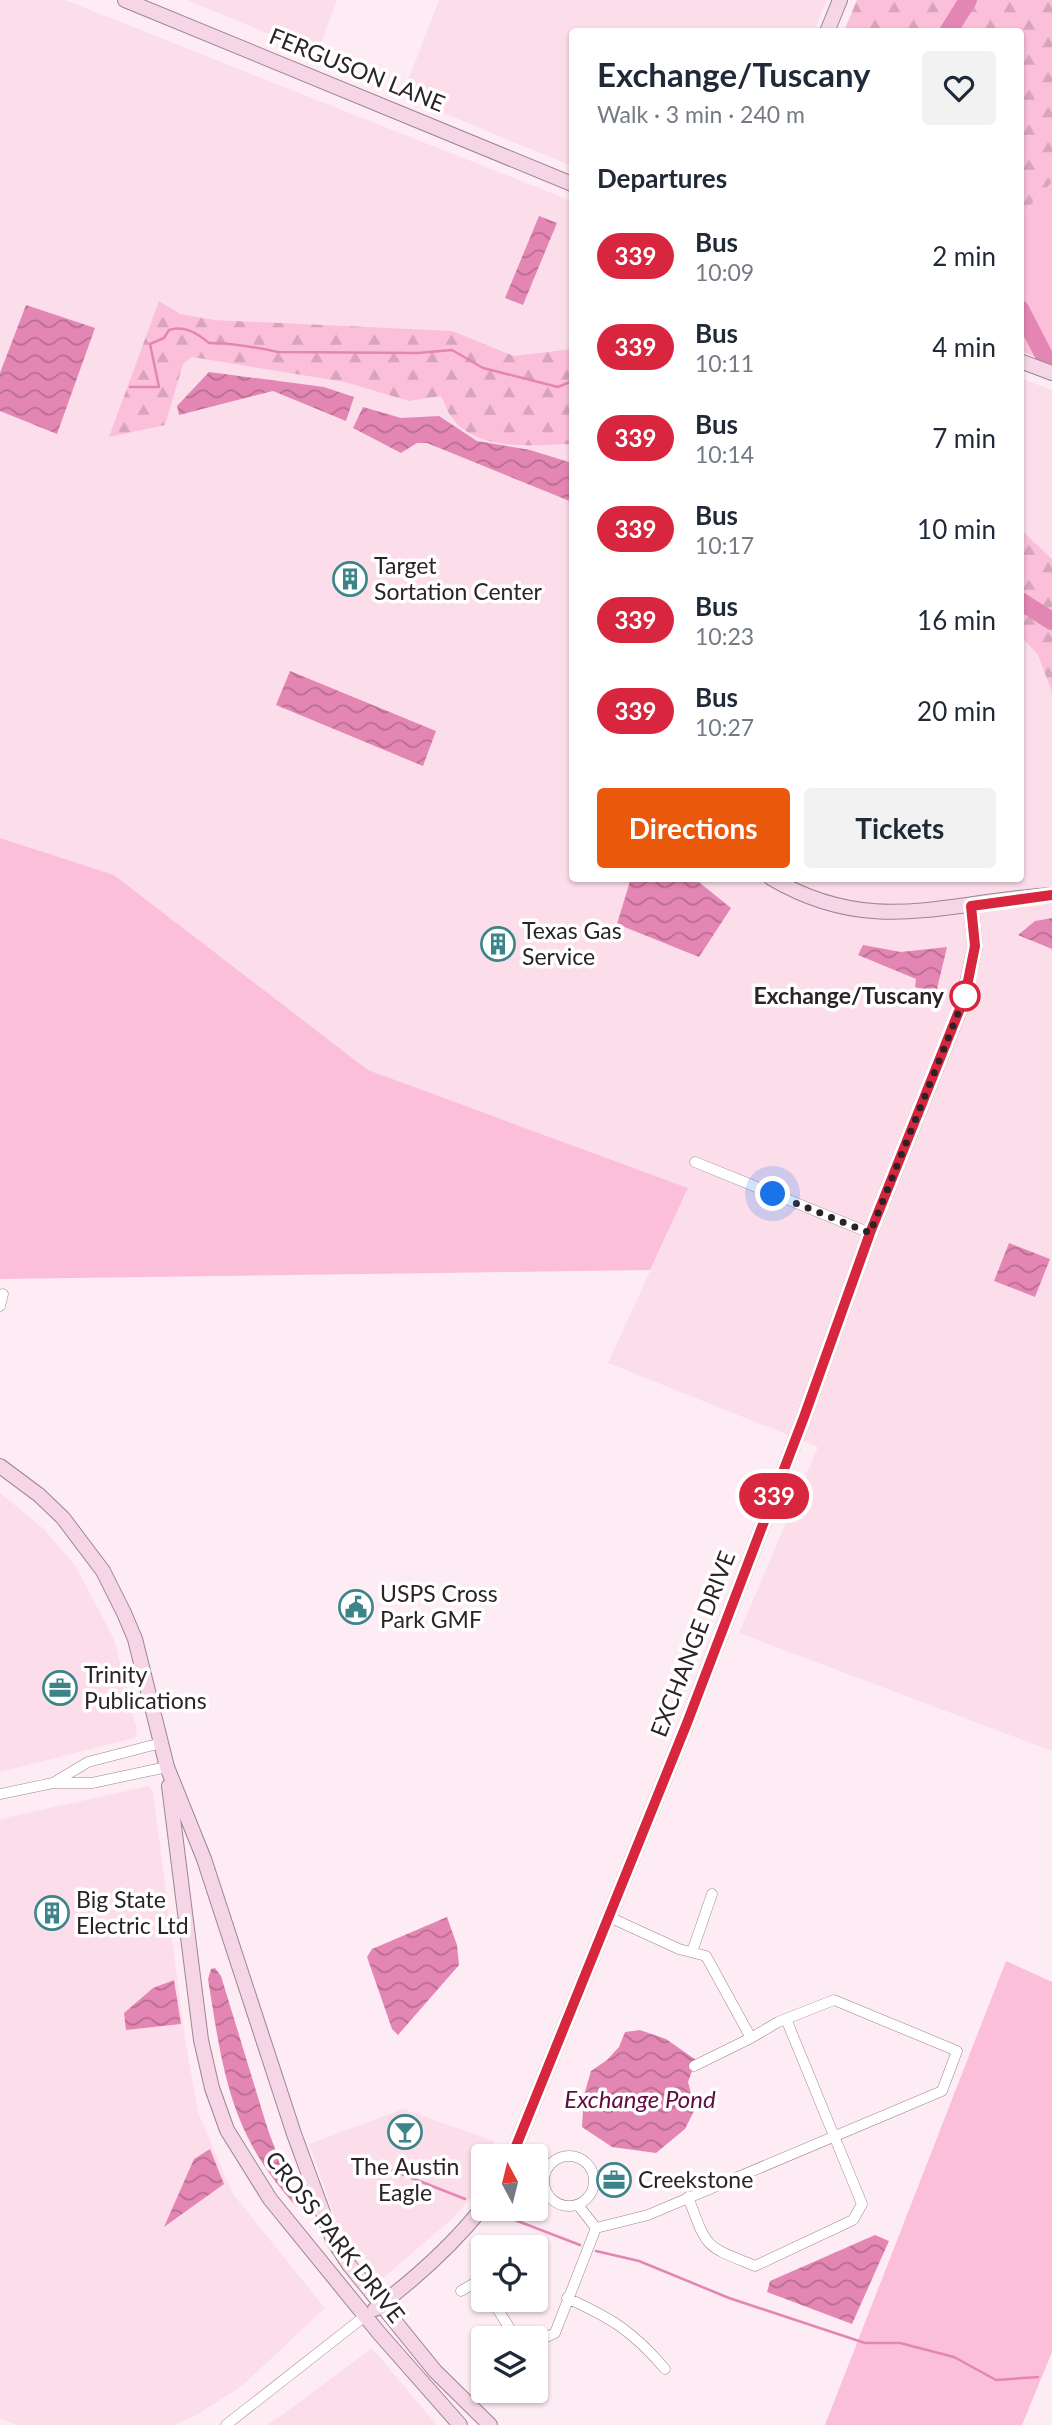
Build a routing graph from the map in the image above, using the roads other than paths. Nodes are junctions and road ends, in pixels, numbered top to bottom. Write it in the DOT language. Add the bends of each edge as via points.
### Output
graph roads {
  1 [pos="125,0"];
  2 [pos="841,0"];
  3 [pos="829,28"];
  4 [pos="569,183"];
  5 [pos="1024,362"];
  6 [pos="1052,373"];
  7 [pos="779,882"];
  8 [pos="1052,895"];
  9 [pos="971,906"];
  10 [pos="695,1162"];
  11 [pos="870,1233"];
  12 [pos="3,1294"];
  13 [pos="0,1306"];
  14 [pos="0,1466"];
  15 [pos="161,1743"];
  16 [pos="167,1767"];
  17 [pos="53,1783"];
  18 [pos="0,1794"];
  19 [pos="712,1894"];
  20 [pos="609,1917"];
  21 [pos="692,1952"];
  22 [pos="786,2019"];
  23 [pos="751,2038"];
  24 [pos="694,2066"];
  25 [pos="835,2134"];
  26 [pos="517,2144"];
  27 [pos="549,2196"];
  28 [pos="688,2197"];
  29 [pos="578,2205"];
  30 [pos="471,2220"];
  31 [pos="596,2228"];
  32 [pos="471,2286"];
  33 [pos="461,2291"];
  34 [pos="567,2298"];
  35 [pos="380,2305"];
  36 [pos="365,2316"];
  37 [pos="548,2336"];
  38 [pos="665,2369"];
  39 [pos="226,2425"];
  40 [pos="460,2425"];
  41 [pos="490,2425"];
  1 -- 4 [label="street, FERGUSON LANE"];
  2 -- 3 [label="street"];
  5 -- 6 [label="street"];
  7 -- 9 [label="street" via="854,909 894,914"];
  8 -- 9 [label="street"];
  9 -- 11 [label="street, EXCHANGE DRIVE" via="975,946 965,996"];
  10 -- 11 [label="street"];
  11 -- 20 [label="street, EXCHANGE DRIVE" via="804,1417"];
  12 -- 13 [label="street"];
  14 -- 15 [label="street, CROSS PARK DRIVE" via="63,1518 103,1571 135,1639"];
  15 -- 16 [label="street, CROSS PARK DRIVE"];
  15 -- 17 [label="street" via="88,1762"];
  16 -- 17 [label="street" via="92,1783"];
  16 -- 35 [label="street, CROSS PARK DRIVE" via="204,1859 317,2201 333,2241"];
  16 -- 36 [label="street, CROSS PARK DRIVE" via="201,2040 227,2130 270,2199"];
  17 -- 18 [label="street"];
  19 -- 21 [label="street"];
  20 -- 21 [label="street"];
  20 -- 26 [label="street, EXCHANGE DRIVE"];
  21 -- 23 [label="street" via="706,1956"];
  22 -- 23 [label="street"];
  22 -- 25 [label="street"];
  22 -- 25 [label="street" via="834,2000 957,2051 942,2091"];
  23 -- 24 [label="street"];
  25 -- 28 [label="street"];
  25 -- 28 [label="street" via="862,2204 853,2220 755,2266 711,2248"];
  27 -- 29 [label="street" via="562,2205"];
  27 -- 29 [label="street" via="544,2179 551,2163 576,2156 590,2166 594,2184 589,2197"];
  28 -- 31 [label="street" via="648,2215"];
  29 -- 31 [label="street"];
  30 -- 35 [label="street" via="428,2265"];
  31 -- 34 [label="street"];
  32 -- 33 [label="street"];
  34 -- 37 [label="street" via="555,2333"];
  34 -- 38 [label="street" via="615,2320"];
  35 -- 36 [label="street"];
  35 -- 41 [label="street, CROSS PARK DRIVE" via="435,2371"];
  36 -- 39 [label="street"];
  36 -- 40 [label="street, CROSS PARK DRIVE"];
}
